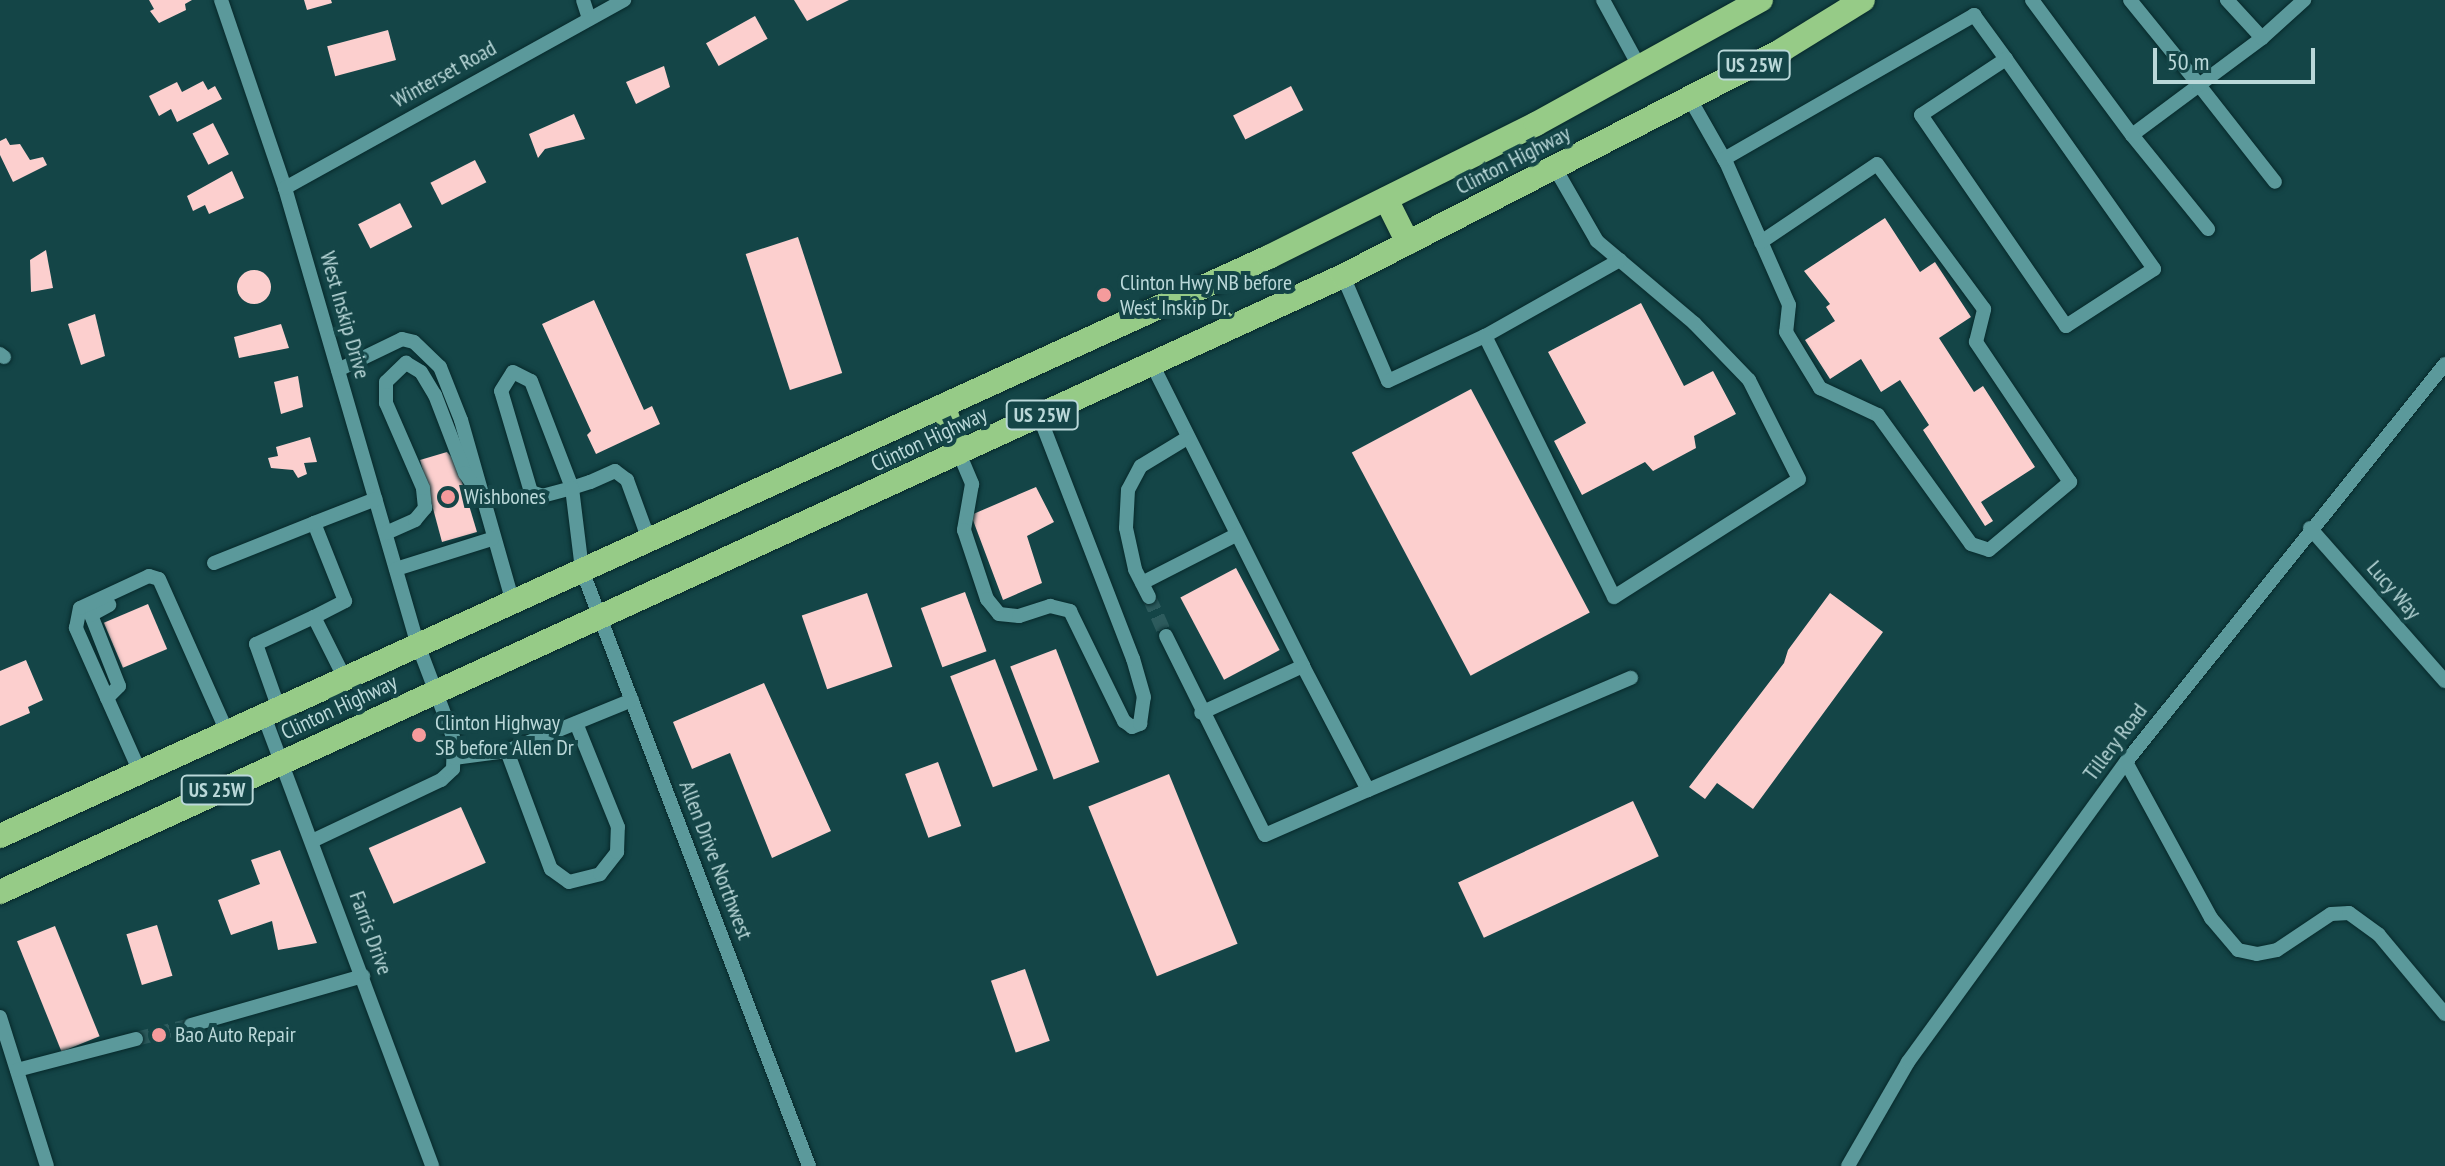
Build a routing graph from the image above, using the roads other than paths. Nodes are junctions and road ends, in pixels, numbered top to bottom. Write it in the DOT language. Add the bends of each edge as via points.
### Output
graph roads {
  1 [pos="221,0"];
  2 [pos="583,0"];
  3 [pos="624,0"];
  4 [pos="1603,0"];
  5 [pos="1863,0"];
  6 [pos="2032,0"];
  7 [pos="2130,0"];
  8 [pos="2227,0"];
  9 [pos="2304,0"];
  10 [pos="1746,4"];
  11 [pos="589,19"];
  12 [pos="2262,38"];
  13 [pos="2006,59"];
  14 [pos="1640,68"];
  15 [pos="2199,85"];
  16 [pos="1690,99"];
  17 [pos="2132,135"];
  18 [pos="1724,159"];
  19 [pos="1555,168"];
  20 [pos="2275,182"];
  21 [pos="285,188"];
  22 [pos="1386,199"];
  23 [pos="2208,229"];
  24 [pos="1761,242"];
  25 [pos="1408,243"];
  26 [pos="1620,260"];
  27 [pos="1343,276"];
  28 [pos="1485,336"];
  29 [pos="1152,364"];
  30 [pos="2445,364"];
  31 [pos="338,370"];
  32 [pos="944,407"];
  33 [pos="1039,416"];
  34 [pos="1187,438"];
  35 [pos="959,453"];
  36 [pos="572,488"];
  37 [pos="481,497"];
  38 [pos="376,499"];
  39 [pos="314,523"];
  40 [pos="2310,528"];
  41 [pos="386,533"];
  42 [pos="1236,535"];
  43 [pos="492,539"];
  44 [pos="649,540"];
  45 [pos="214,563"];
  46 [pos="396,569"];
  47 [pos="582,570"];
  48 [pos="1142,583"];
  49 [pos="1149,597"];
  50 [pos="513,602"];
  51 [pos="600,615"];
  52 [pos="314,617"];
  53 [pos="1166,636"];
  54 [pos="418,645"];
  55 [pos="1303,666"];
  56 [pos="1631,678"];
  57 [pos="345,679"];
  58 [pos="2445,681"];
  59 [pos="435,690"];
  60 [pos="632,700"];
  61 [pos="271,712"];
  62 [pos="1201,713"];
  63 [pos="576,723"];
  64 [pos="227,732"];
  65 [pos="507,751"];
  66 [pos="454,758"];
  67 [pos="282,762"];
  68 [pos="2126,762"];
  69 [pos="140,772"];
  70 [pos="1368,790"];
  71 [pos="0,836"];
  72 [pos="314,840"];
  73 [pos="0,892"];
  74 [pos="363,976"];
  75 [pos="2445,1014"];
  76 [pos="0,1017"];
  77 [pos="191,1025"];
  78 [pos="136,1039"];
  79 [pos="17,1070"];
  80 [pos="47,1166"];
  81 [pos="432,1166"];
  82 [pos="809,1166"];
  83 [pos="1848,1166"];
  1 -- 21 [label="street, West Inskip Drive"];
  2 -- 11 [label="street"];
  3 -- 11 [label="street, Winterset Road"];
  4 -- 14 [label="street"];
  5 -- 16 [label="highway, Clinton Highway / US 25W"];
  6 -- 17 [label="street"];
  7 -- 15 [label="street"];
  8 -- 12 [label="street"];
  9 -- 12 [label="street"];
  10 -- 14 [label="highway, Clinton Highway / US 25W"];
  11 -- 21 [label="street, Winterset Road"];
  12 -- 15 [label="street"];
  13 -- 13 [label="street" via="2154,269 2066,326 1921,115"];
  13 -- 18 [label="street" via="1974,15"];
  14 -- 22 [label="highway, Clinton Highway / US 25W"];
  15 -- 17 [label="street"];
  15 -- 20 [label="street"];
  16 -- 18 [label="street"];
  16 -- 19 [label="highway, Clinton Highway / US 25W"];
  17 -- 23 [label="street"];
  18 -- 24 [label="street"];
  19 -- 25 [label="highway, Clinton Highway / US 25W"];
  19 -- 26 [label="street" via="1597,241"];
  21 -- 31 [label="street, West Inskip Drive"];
  22 -- 25 [label="highway"];
  22 -- 32 [label="highway, Clinton Highway / US 25W"];
  24 -- 24 [label="street" via="1789,305 1786,332 1820,388 1878,415 1971,544 1989,550 2070,482 1976,342 1984,309 1877,164"];
  25 -- 27 [label="highway, Clinton Highway / US 25W"];
  26 -- 28 [label="street"];
  26 -- 28 [label="street" via="1694,323 1749,380 1799,479 1614,597"];
  27 -- 28 [label="street" via="1388,381"];
  27 -- 29 [label="highway, Clinton Highway / US 25W"];
  29 -- 33 [label="highway, Clinton Highway / US 25W"];
  29 -- 34 [label="street"];
  30 -- 40 [label="street, Tillery Road"];
  31 -- 37 [label="street" via="402,339 428,354 440,367 461,420"];
  31 -- 38 [label="street, West Inskip Drive"];
  32 -- 35 [label="highway"];
  32 -- 44 [label="highway, Clinton Highway / US 25W"];
  33 -- 35 [label="highway, Clinton Highway / US 25W"];
  33 -- 35 [label="street" via="1133,659 1144,697 1140,724 1132,727 1124,721 1070,611 1050,606 1019,616 999,614 987,599 964,530 972,484"];
  34 -- 42 [label="street"];
  34 -- 48 [label="street" via="1141,466 1128,490 1126,528"];
  35 -- 51 [label="highway, Clinton Highway / US 25W"];
  36 -- 36 [label="street" via="531,381 513,372 501,391 531,492 543,496"];
  36 -- 44 [label="street" via="615,471 627,480"];
  36 -- 47 [label="street, Allen Drive Northwest"];
  37 -- 41 [label="street" via="465,473 435,395 421,372 406,363 391,373 384,391 423,488 425,508 415,520"];
  37 -- 43 [label="street"];
  38 -- 39 [label="street"];
  38 -- 41 [label="street, West Inskip Drive"];
  39 -- 45 [label="street"];
  39 -- 52 [label="street" via="345,601"];
  40 -- 58 [label="street, Lucy Way"];
  40 -- 68 [label="street, Tillery Road"];
  41 -- 46 [label="street, West Inskip Drive"];
  42 -- 48 [label="street"];
  42 -- 55 [label="street"];
  43 -- 46 [label="street"];
  43 -- 50 [label="street"];
  44 -- 47 [label="highway, Clinton Highway / US 25W"];
  46 -- 54 [label="street, West Inskip Drive"];
  47 -- 50 [label="highway, Clinton Highway / US 25W"];
  47 -- 51 [label="street, Allen Drive Northwest"];
  48 -- 49 [label="street"];
  50 -- 54 [label="highway, Clinton Highway / US 25W"];
  51 -- 59 [label="highway, Clinton Highway / US 25W"];
  51 -- 60 [label="street, Allen Drive Northwest"];
  52 -- 57 [label="street"];
  52 -- 61 [label="street, Farris Drive" via="256,644"];
  53 -- 62 [label="street"];
  54 -- 57 [label="highway, Clinton Highway / US 25W"];
  54 -- 59 [label="street, West Inskip Drive"];
  55 -- 62 [label="street"];
  55 -- 70 [label="street"];
  56 -- 70 [label="street"];
  57 -- 61 [label="highway, Clinton Highway / US 25W"];
  59 -- 66 [label="street, West Inskip Drive" via="454,740"];
  59 -- 67 [label="highway, Clinton Highway / US 25W"];
  60 -- 63 [label="street"];
  60 -- 82 [label="street, Allen Drive Northwest"];
  61 -- 64 [label="highway, Clinton Highway / US 25W"];
  61 -- 67 [label="street, Farris Drive"];
  62 -- 70 [label="street" via="1265,835"];
  63 -- 65 [label="street"];
  63 -- 65 [label="street" via="618,827 617,852 600,874 569,882 551,869"];
  64 -- 69 [label="highway, Clinton Highway / US 25W"];
  64 -- 69 [label="street" via="161,582 149,576 76,612 76,628"];
  65 -- 66 [label="street"];
  66 -- 72 [label="street" via="453,769 434,785"];
  67 -- 72 [label="street, Farris Drive"];
  67 -- 73 [label="highway, Clinton Highway / US 25W"];
  68 -- 75 [label="street" via="2211,918 2238,950 2277,950 2331,914 2349,913 2379,935"];
  68 -- 83 [label="street, Tillery Road" via="1908,1062"];
  69 -- 71 [label="highway, Clinton Highway / US 25W"];
  72 -- 74 [label="street, Farris Drive"];
  74 -- 77 [label="street"];
  74 -- 81 [label="street, Farris Drive"];
  76 -- 79 [label="street"];
  78 -- 79 [label="street"];
  79 -- 80 [label="street"];
}
